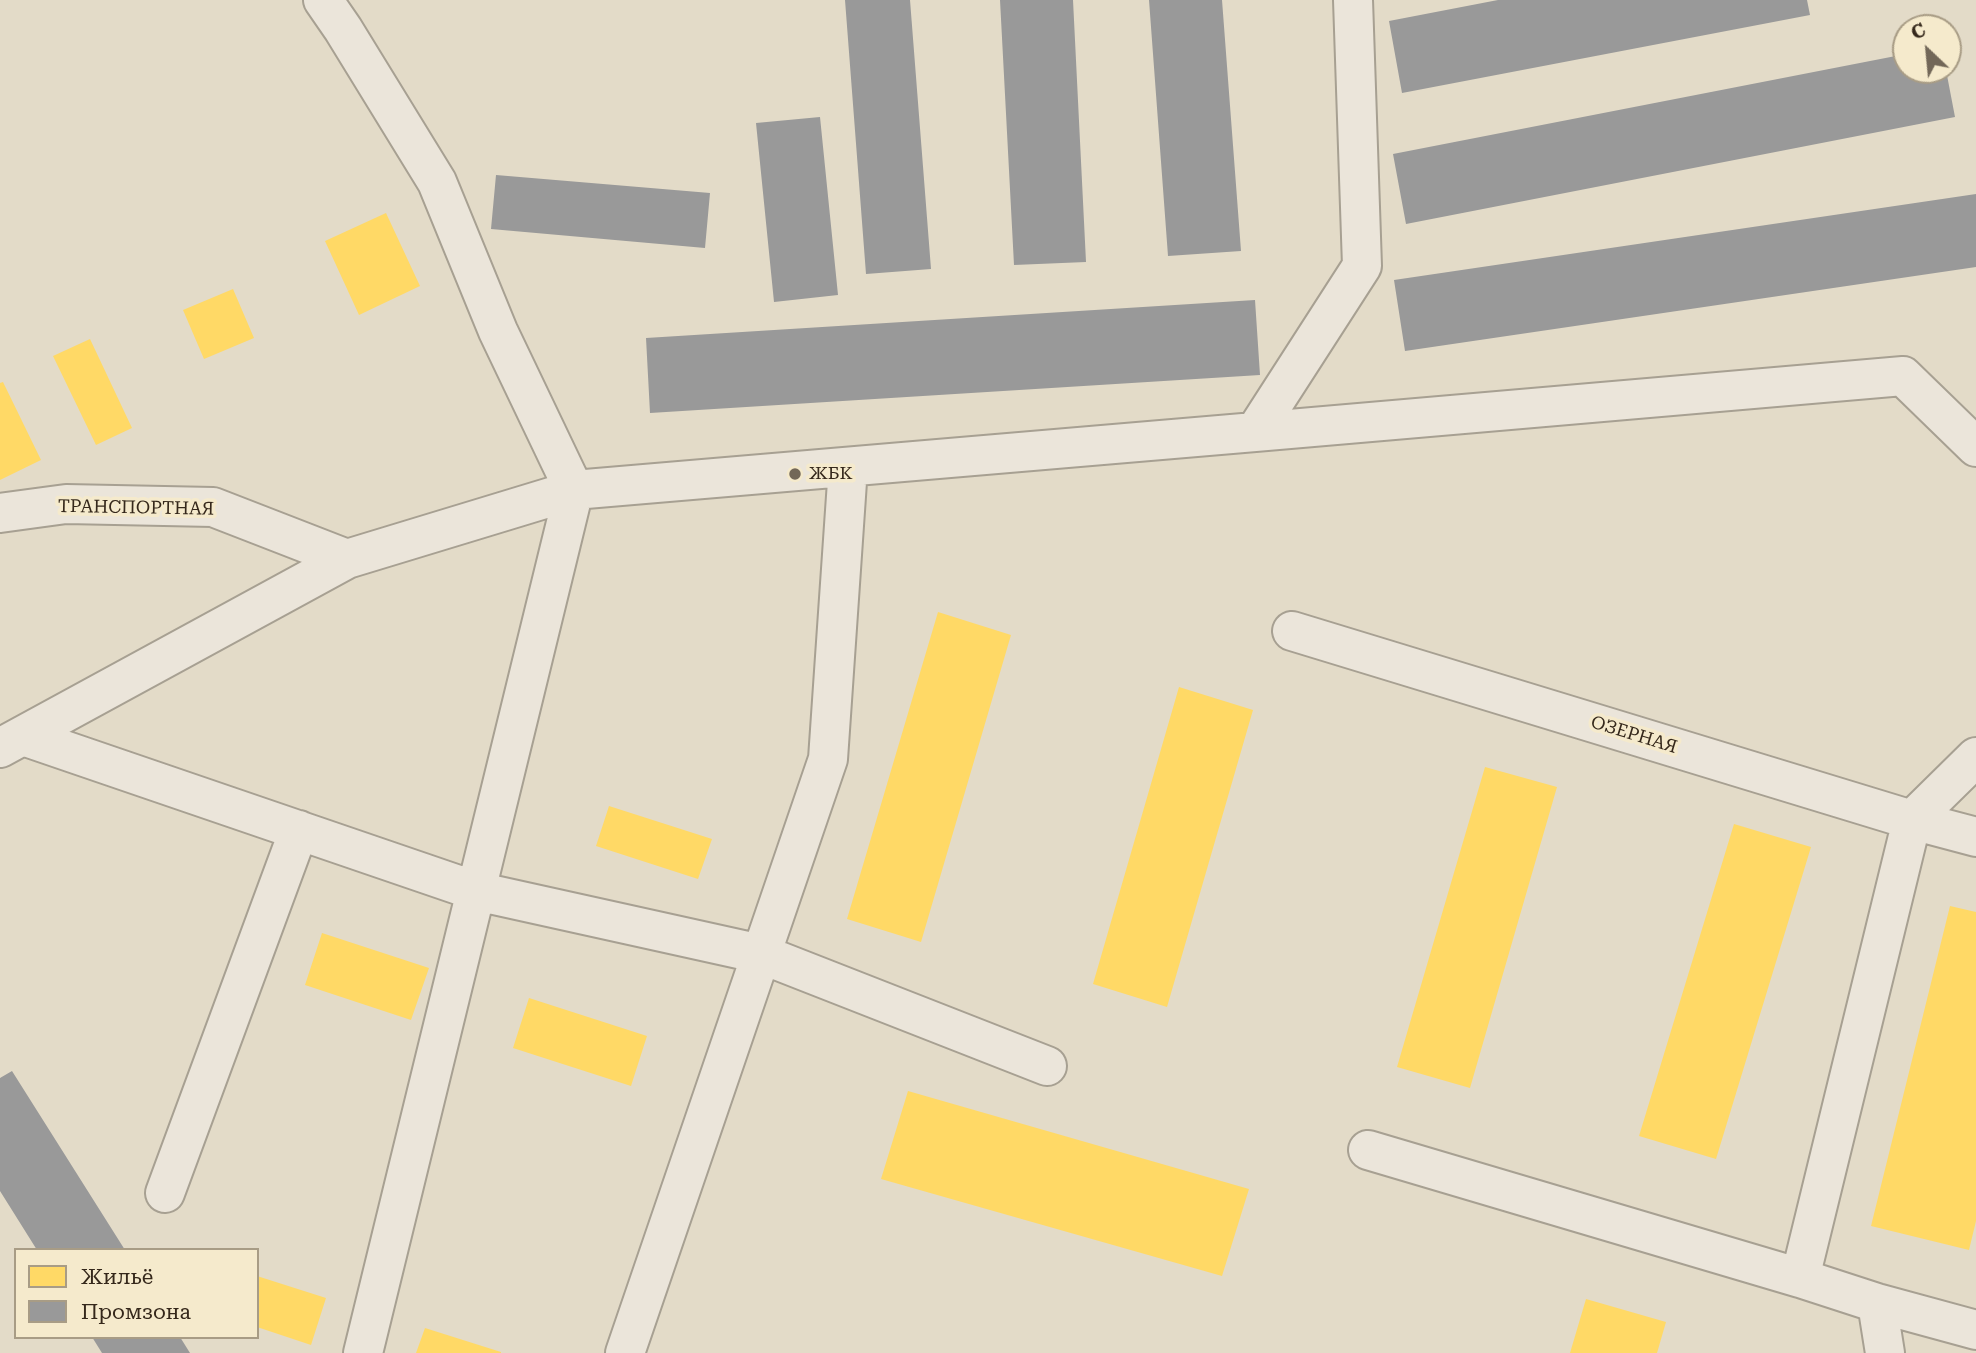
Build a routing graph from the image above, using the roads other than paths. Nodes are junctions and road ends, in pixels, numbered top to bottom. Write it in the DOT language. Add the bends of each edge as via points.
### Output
graph roads {
  1 [pos="323,0"];
  2 [pos="1353,0"];
  3 [pos="1255,432"];
  4 [pos="1976,447"];
  5 [pos="848,467"];
  6 [pos="574,491"];
  7 [pos="0,513"];
  8 [pos="346,559"];
  9 [pos="1292,631"];
  10 [pos="11,742"];
  11 [pos="1976,757"];
  12 [pos="1912,820"];
  13 [pos="299,830"];
  14 [pos="1976,836"];
  15 [pos="476,891"];
  16 [pos="761,954"];
  17 [pos="1047,1066"];
  18 [pos="1368,1150"];
  19 [pos="165,1193"];
  20 [pos="1800,1278"];
  21 [pos="1877,1303"];
  22 [pos="1976,1331"];
  23 [pos="363,1353"];
  24 [pos="625,1353"];
  25 [pos="1885,1353"];
  1 -- 6 [label="street" via="437,181 498,331"];
  2 -- 3 [label="street" via="1362,266"];
  3 -- 4 [label="street" via="1903,376"];
  3 -- 5 [label="street"];
  5 -- 6 [label="street"];
  5 -- 16 [label="street" via="828,759"];
  6 -- 8 [label="street"];
  6 -- 15 [label="street"];
  7 -- 8 [label="street, ТРАНСПОРТНАЯ" via="66,504 213,507"];
  8 -- 10 [label="street"];
  9 -- 12 [label="street, ОЗЕРНАЯ"];
  10 -- 13 [label="street"];
  11 -- 12 [label="street"];
  12 -- 14 [label="street, ОЗЕРНАЯ"];
  12 -- 20 [label="street"];
  13 -- 15 [label="street"];
  13 -- 19 [label="street"];
  15 -- 16 [label="street"];
  15 -- 23 [label="street"];
  16 -- 17 [label="street"];
  16 -- 24 [label="street"];
  18 -- 20 [label="street"];
  20 -- 21 [label="street"];
  21 -- 22 [label="street"];
  21 -- 25 [label="street"];
}
